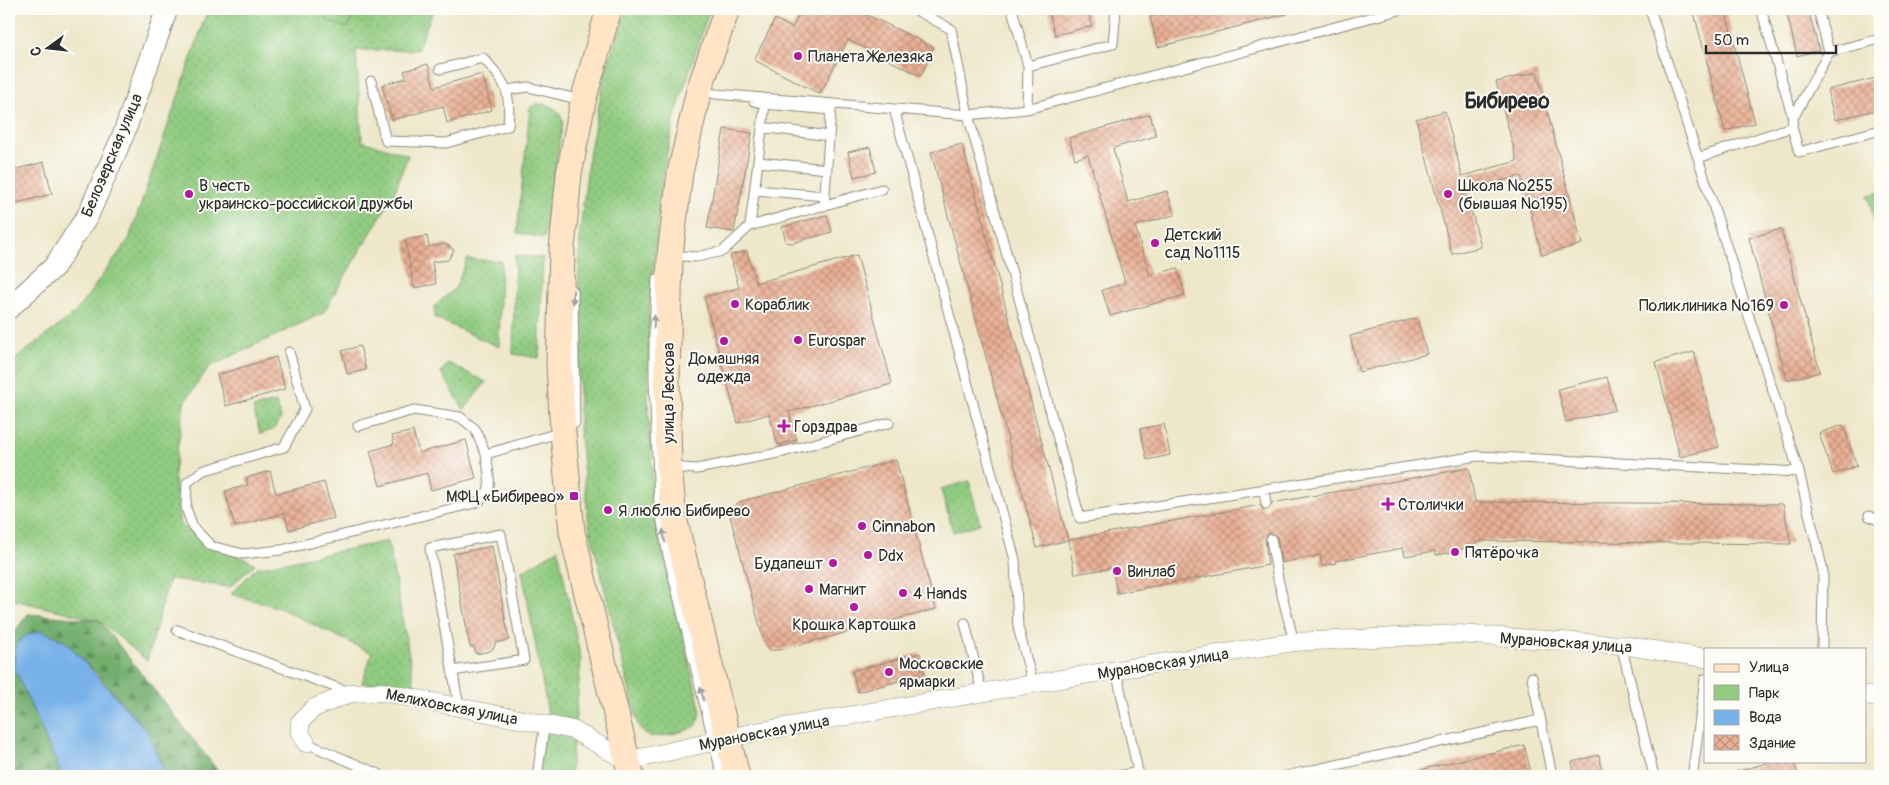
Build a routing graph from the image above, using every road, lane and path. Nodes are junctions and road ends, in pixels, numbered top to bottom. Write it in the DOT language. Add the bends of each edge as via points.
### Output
graph roads {
  1 [pos="167,9"];
  2 [pos="727,9"];
  3 [pos="914,9"];
  4 [pos="1012,9"];
  5 [pos="1116,9"];
  6 [pos="1403,9"];
  7 [pos="1650,9"];
  8 [pos="1761,9"];
  9 [pos="1818,9"];
  10 [pos="613,13"];
  11 [pos="1880,39"];
  12 [pos="1829,52"];
  13 [pos="1028,66"];
  14 [pos="440,69"];
  15 [pos="371,81"];
  16 [pos="507,90"];
  17 [pos="699,90"];
  18 [pos="739,96"];
  19 [pos="765,104"];
  20 [pos="587,105"];
  21 [pos="894,109"];
  22 [pos="1027,109"];
  23 [pos="968,115"];
  24 [pos="683,117"];
  25 [pos="1792,123"];
  26 [pos="762,127"];
  27 [pos="1880,130"];
  28 [pos="829,136"];
  29 [pos="1698,158"];
  30 [pos="759,162"];
  31 [pos="828,169"];
  32 [pos="882,189"];
  33 [pos="756,190"];
  34 [pos="825,201"];
  35 [pos="665,210"];
  36 [pos="750,226"];
  37 [pos="664,261"];
  38 [pos="573,279"];
  39 [pos="9,308"];
  40 [pos="289,352"];
  41 [pos="889,423"];
  42 [pos="358,426"];
  43 [pos="569,435"];
  44 [pos="486,454"];
  45 [pos="669,467"];
  46 [pos="1799,472"];
  47 [pos="1264,491"];
  48 [pos="1266,504"];
  49 [pos="1880,516"];
  50 [pos="1880,521"];
  51 [pos="1272,539"];
  52 [pos="965,623"];
  53 [pos="177,630"];
  54 [pos="1294,642"];
  55 [pos="1621,645"];
  56 [pos="1822,648"];
  57 [pos="1704,658"];
  58 [pos="1116,670"];
  59 [pos="452,671"];
  60 [pos="1532,677"];
  61 [pos="1033,684"];
  62 [pos="1704,687"];
  63 [pos="351,693"];
  64 [pos="982,693"];
  65 [pos="1866,694"];
  66 [pos="1880,699"];
  67 [pos="459,706"];
  68 [pos="1540,720"];
  69 [pos="628,721"];
  70 [pos="544,723"];
  71 [pos="721,740"];
  72 [pos="306,743"];
  73 [pos="634,768"];
  74 [pos="1693,771"];
  75 [pos="379,774"];
  76 [pos="1139,774"];
  77 [pos="537,776"];
  78 [pos="722,776"];
  79 [pos="737,776"];
  80 [pos="1119,776"];
  81 [pos="1286,776"];
  82 [pos="1552,776"];
  83 [pos="1654,776"];
  1 -- 39 [label="street, Белозерская улица" via="124,133 88,215 54,267"];
  2 -- 17 [label="main road, улица Лескова"];
  3 -- 23 [label="lane" via="951,29"];
  4 -- 13 [label="lane"];
  5 -- 13 [label="lane" via="1113,44"];
  6 -- 22 [label="lane"];
  7 -- 29 [label="lane"];
  8 -- 25 [label="lane"];
  9 -- 12 [label="lane"];
  10 -- 20 [label="main road"];
  11 -- 12 [label="lane"];
  12 -- 25 [label="lane"];
  13 -- 22 [label="lane"];
  14 -- 16 [label="lane" via="484,58 502,78"];
  15 -- 16 [label="lane" via="386,141 446,143 508,126 510,105"];
  16 -- 20 [label="lane" via="528,87"];
  17 -- 18 [label="lane"];
  17 -- 37 [label="main road, улица Лескова"];
  18 -- 19 [label="lane"];
  18 -- 21 [label="lane"];
  19 -- 26 [label="lane"];
  19 -- 28 [label="lane" via="831,110"];
  20 -- 43 [label="main road" via="569,174 562,249 559,365"];
  21 -- 23 [label="lane"];
  21 -- 61 [label="lane" via="1016,560 1018,627"];
  22 -- 23 [label="lane"];
  23 -- 47 [label="lane" via="1080,518"];
  24 -- 35 [label="lane"];
  25 -- 27 [label="lane" via="1799,152"];
  25 -- 29 [label="lane"];
  26 -- 28 [label="lane"];
  26 -- 30 [label="lane"];
  28 -- 31 [label="lane"];
  29 -- 46 [label="lane"];
  30 -- 31 [label="lane"];
  30 -- 33 [label="lane"];
  31 -- 34 [label="lane"];
  32 -- 34 [label="lane"];
  33 -- 34 [label="lane"];
  33 -- 36 [label="lane"];
  34 -- 36 [label="lane"];
  36 -- 37 [label="lane" via="722,251"];
  37 -- 45 [label="main road, улица Лескова"];
  71 -- 37 [label="lane, улица Лескова, one-way" via="667,551 659,504 654,326"];
  38 -- 43 [label="lane, one-way"];
  40 -- 44 [label="lane" via="305,409 284,447 202,471 187,483 186,508 193,527 211,546 243,554 281,550 475,503 485,498 490,490"];
  41 -- 45 [label="lane" via="783,452 697,469"];
  42 -- 44 [label="lane" via="414,410 460,417 475,429"];
  43 -- 44 [label="lane"];
  43 -- 73 [label="main road" via="572,532"];
  45 -- 71 [label="main road, улица Лескова" via="678,537"];
  46 -- 47 [label="lane" via="1478,456"];
  46 -- 56 [label="lane" via="1823,571"];
  47 -- 48 [label="lane"];
  49 -- 50 [label="lane" via="1869,516"];
  51 -- 54 [label="lane"];
  52 -- 64 [label="lane"];
  53 -- 63 [label="lane"];
  54 -- 55 [label="street, Мурановская улица" via="1458,634"];
  54 -- 58 [label="street, Мурановская улица"];
  55 -- 57 [label="street, Мурановская улица"];
  55 -- 83 [label="lane"];
  58 -- 61 [label="street, Мурановская улица"];
  58 -- 76 [label="lane"];
  59 -- 59 [label="lane" via="430,548 501,534 524,660"];
  59 -- 67 [label="lane"];
  60 -- 68 [label="lane"];
  61 -- 64 [label="street, Мурановская улица"];
  62 -- 74 [label="lane"];
  63 -- 67 [label="street, Мелиховская улица" via="383,692"];
  63 -- 72 [label="street, Мелиховская улица" via="324,702 306,715 300,722 300,733"];
  64 -- 71 [label="street, Мурановская улица"];
  65 -- 66 [label="street"];
  67 -- 70 [label="street, Мелиховская улица"];
  68 -- 81 [label="lane"];
  68 -- 82 [label="lane"];
  69 -- 73 [label="lane"];
  70 -- 73 [label="street, Мелиховская улица" via="573,730"];
  70 -- 77 [label="lane"];
  71 -- 73 [label="street, Мурановская улица"];
  71 -- 78 [label="lane, улица Лескова"];
  71 -- 79 [label="main road, улица Лескова"];
  72 -- 75 [label="lane"];
  76 -- 80 [label="lane"];
}
